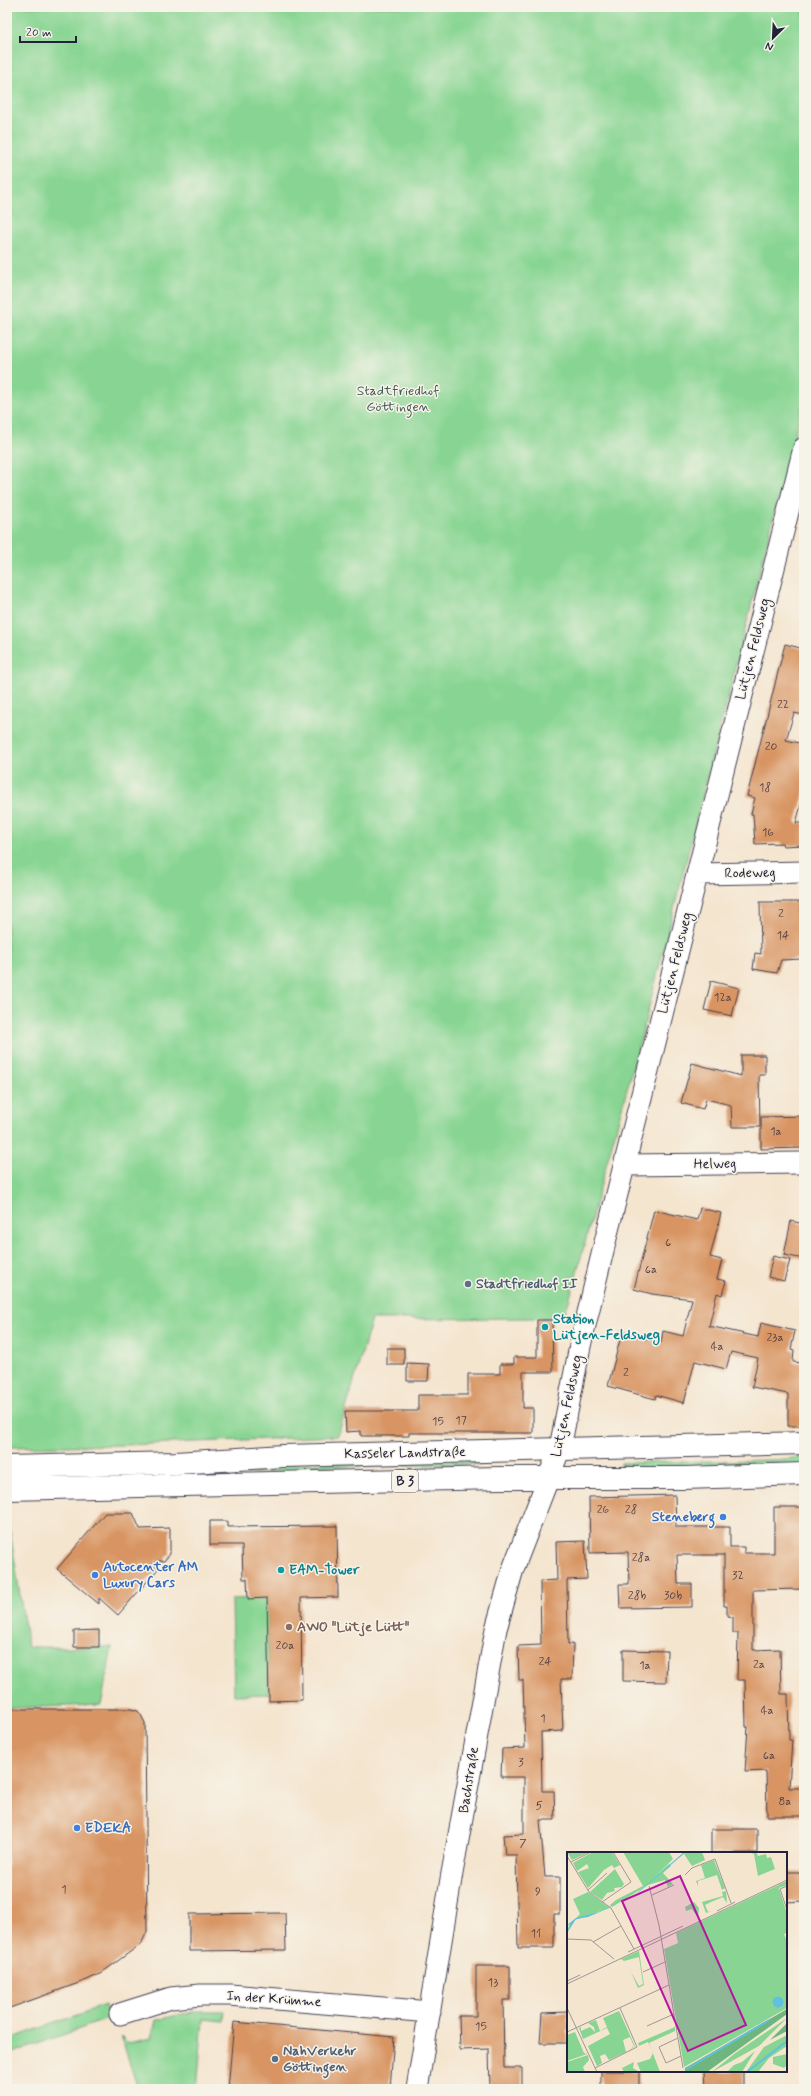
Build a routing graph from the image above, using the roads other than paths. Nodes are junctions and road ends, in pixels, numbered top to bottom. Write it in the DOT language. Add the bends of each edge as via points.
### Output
graph roads {
  1 [pos="804,448"];
  2 [pos="797,505"];
  3 [pos="804,872"];
  4 [pos="697,874"];
  5 [pos="804,1163"];
  6 [pos="625,1165"];
  7 [pos="804,1443"];
  8 [pos="560,1448"];
  9 [pos="7,1467"];
  10 [pos="804,1474"];
  11 [pos="549,1479"];
  12 [pos="7,1489"];
  13 [pos="430,2012"];
  14 [pos="120,2014"];
  15 [pos="417,2089"];
  1 -- 2 [label="street, Lütjen Feldsweg"];
  2 -- 4 [label="street, Lütjen Feldsweg"];
  3 -- 4 [label="street, Rodeweg"];
  4 -- 6 [label="street, Lütjen Feldsweg"];
  5 -- 6 [label="street, Helweg"];
  6 -- 8 [label="street, Lütjen Feldsweg" via="580,1346"];
  7 -- 8 [label="main road, Kasseler Landstraße / B 3"];
  8 -- 9 [label="main road, Kasseler Landstraße / B 3"];
  8 -- 11 [label="street, Lütjen Feldsweg"];
  10 -- 11 [label="main road, Kasseler Landstraße / B 3"];
  11 -- 12 [label="main road, Kasseler Landstraße / B 3"];
  11 -- 13 [label="street, Bachstraße" via="513,1569 496,1629"];
  13 -- 14 [label="street, In der Krümme" via="230,1995 200,1995 171,1998"];
  13 -- 15 [label="street, Bachstraße"];
}
